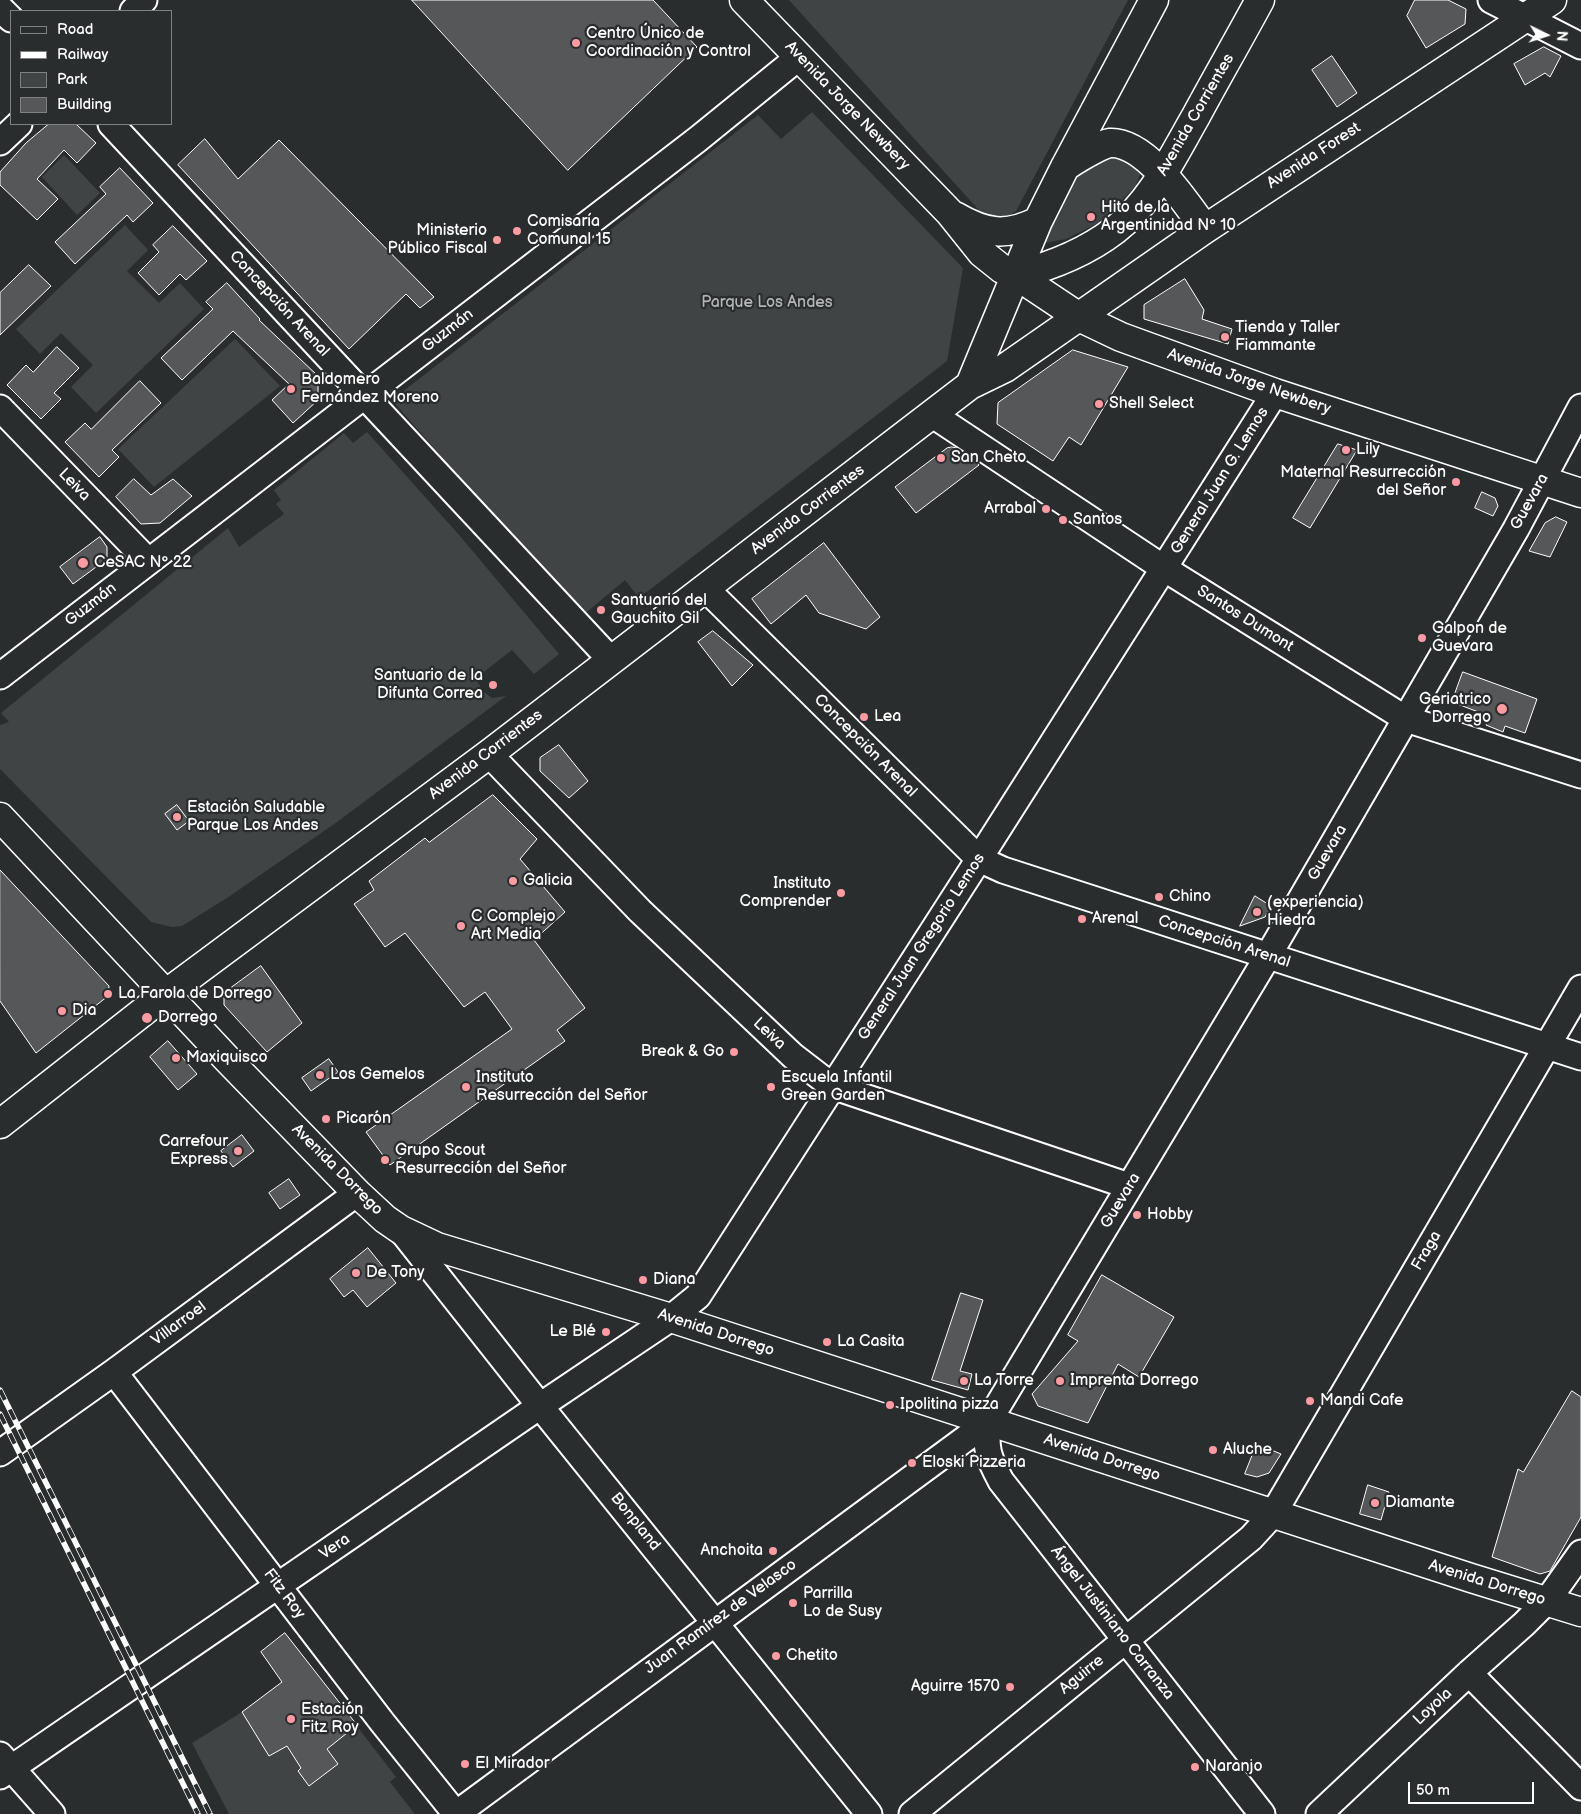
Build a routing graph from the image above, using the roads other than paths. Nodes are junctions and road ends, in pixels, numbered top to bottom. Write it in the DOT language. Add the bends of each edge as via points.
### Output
graph roads {
  1 [pos="144,0"];
  2 [pos="744,0"];
  3 [pos="1154,0"];
  4 [pos="1260,0"];
  5 [pos="1491,0"];
  6 [pos="1552,0"];
  7 [pos="0,8"];
  8 [pos="134,10"];
  9 [pos="10,18"];
  10 [pos="1524,18"];
  11 [pos="1581,46"];
  12 [pos="799,57"];
  13 [pos="18,125"];
  14 [pos="111,125"];
  15 [pos="0,142"];
  16 [pos="1065,166"];
  17 [pos="1163,175"];
  18 [pos="950,213"];
  19 [pos="1038,222"];
  20 [pos="1205,229"];
  21 [pos="1016,275"];
  22 [pos="1079,316"];
  23 [pos="970,385"];
  24 [pos="1275,393"];
  25 [pos="364,395"];
  26 [pos="1581,407"];
  27 [pos="0,408"];
  28 [pos="933,415"];
  29 [pos="1542,480"];
  30 [pos="1581,493"];
  31 [pos="148,561"];
  32 [pos="1165,569"];
  33 [pos="705,588"];
  34 [pos="611,660"];
  35 [pos="0,676"];
  36 [pos="1406,719"];
  37 [pos="489,754"];
  38 [pos="1581,775"];
  39 [pos="0,817"];
  40 [pos="979,860"];
  41 [pos="1268,956"];
  42 [pos="1581,988"];
  43 [pos="167,993"];
  44 [pos="1547,1045"];
  45 [pos="1581,1057"];
  46 [pos="832,1086"];
  47 [pos="0,1124"];
  48 [pos="1130,1186"];
  49 [pos="357,1193"];
  50 [pos="401,1230"];
  51 [pos="671,1318"];
  52 [pos="114,1372"];
  53 [pos="540,1406"];
  54 [pos="988,1422"];
  55 [pos="0,1453"];
  56 [pos="1273,1514"];
  57 [pos="1581,1553"];
  58 [pos="278,1586"];
  59 [pos="1547,1601"];
  60 [pos="1581,1612"];
  61 [pos="716,1621"];
  62 [pos="1125,1640"];
  63 [pos="1469,1673"];
  64 [pos="4,1767"];
  65 [pos="1581,1787"];
  66 [pos="52,1814"];
  67 [pos="456,1814"];
  68 [pos="870,1814"];
  69 [pos="912,1814"];
  70 [pos="1262,1814"];
  71 [pos="1319,1814"];
  1 -- 8 [label="street"];
  2 -- 12 [label="main road, Avenida Jorge Newbery"];
  3 -- 16 [label="main road, Avenida Corrientes"];
  4 -- 17 [label="main road, Avenida Corrientes"];
  5 -- 10 [label="street"];
  6 -- 10 [label="main road, Avenida Forest"];
  7 -- 9 [label="street"];
  10 -- 11 [label="street"];
  10 -- 20 [label="main road, Avenida Forest"];
  12 -- 18 [label="main road, Avenida Jorge Newbery"];
  12 -- 25 [label="street, Guzmán" via="698,139"];
  13 -- 15 [label="street"];
  14 -- 25 [label="street, Concepción Arenal"];
  16 -- 17 [label="main road" via="1108,143 1136,150"];
  16 -- 19 [label="main road, Avenida Corrientes"];
  17 -- 20 [label="main road"];
  17 -- 21 [label="main road, Avenida Corrientes" via="1131,214 1096,243 1057,264"];
  18 -- 19 [label="main road, Avenida Jorge Newbery" via="991,232 1024,229"];
  18 -- 21 [label="main road, Avenida Jorge Newbery" via="982,253 1002,269"];
  19 -- 21 [label="main road, Avenida Corrientes"];
  20 -- 22 [label="main road, Avenida Forest"];
  21 -- 22 [label="main road, Avenida Jorge Newbery"];
  21 -- 23 [label="main road, Avenida Corrientes"];
  22 -- 23 [label="main road, Avenida Corrientes" via="1004,368"];
  22 -- 24 [label="main road, Avenida Jorge Newbery" via="1121,337"];
  23 -- 28 [label="main road, Avenida Corrientes"];
  24 -- 29 [label="main road, Avenida Jorge Newbery"];
  24 -- 32 [label="street, General Juan G. Lemos"];
  25 -- 31 [label="street, Guzmán"];
  25 -- 34 [label="street, Concepción Arenal"];
  26 -- 29 [label="street, Guevara"];
  27 -- 31 [label="street, Leiva"];
  28 -- 32 [label="street, Santos Dumont"];
  28 -- 33 [label="main road, Avenida Corrientes"];
  29 -- 30 [label="main road, Avenida Jorge Newbery"];
  29 -- 36 [label="street, Guevara"];
  31 -- 35 [label="street, Guzmán"];
  32 -- 36 [label="street, Santos Dumont"];
  32 -- 40 [label="street, General Juan Gregorio Lemos"];
  33 -- 34 [label="main road, Avenida Corrientes"];
  33 -- 40 [label="street, Concepción Arenal"];
  34 -- 37 [label="main road, Avenida Corrientes"];
  36 -- 38 [label="street, Santos Dumont"];
  36 -- 41 [label="street, Guevara"];
  37 -- 43 [label="main road, Avenida Corrientes"];
  37 -- 46 [label="street, Leiva" via="640,911 793,1056"];
  39 -- 43 [label="main road, Avenida Dorrego"];
  40 -- 41 [label="street, Concepción Arenal"];
  40 -- 46 [label="street, General Juan Gregorio Lemos"];
  41 -- 44 [label="street, Concepción Arenal"];
  41 -- 48 [label="street, Guevara"];
  42 -- 44 [label="street, Fraga"];
  43 -- 47 [label="main road, Avenida Corrientes"];
  43 -- 49 [label="main road, Avenida Dorrego"];
  44 -- 45 [label="street, Concepción Arenal"];
  44 -- 56 [label="street, Fraga"];
  46 -- 48 [label="street, Leiva"];
  46 -- 51 [label="street, General Juan Gregorio Lemos" via="698,1296"];
  48 -- 54 [label="street, Guevara"];
  49 -- 50 [label="main road, Avenida Dorrego"];
  49 -- 52 [label="street, Villarroel"];
  50 -- 51 [label="main road, Avenida Dorrego" via="438,1247"];
  50 -- 53 [label="street, Bonpland"];
  51 -- 53 [label="street, Vera"];
  51 -- 54 [label="main road, Avenida Dorrego"];
  52 -- 55 [label="street, Villarroel"];
  52 -- 58 [label="street, Fitz Roy"];
  53 -- 58 [label="street, Vera"];
  53 -- 61 [label="street, Bonpland"];
  54 -- 56 [label="main road, Avenida Dorrego"];
  54 -- 61 [label="street, Juan Ramírez de Velasco"];
  54 -- 62 [label="street, Ángel Justiniano Carranza" via="986,1442 990,1460 1001,1480"];
  56 -- 59 [label="main road, Avenida Dorrego"];
  56 -- 62 [label="street, Aguirre" via="1251,1538"];
  57 -- 59 [label="street, Loyola"];
  58 -- 64 [label="street, Vera"];
  58 -- 67 [label="street, Fitz Roy"];
  59 -- 60 [label="main road, Avenida Dorrego"];
  59 -- 63 [label="street, Loyola"];
  61 -- 67 [label="street, Juan Ramírez de Velasco"];
  61 -- 68 [label="street, Bonpland"];
  62 -- 69 [label="street, Aguirre"];
  62 -- 70 [label="street, Ángel Justiniano Carranza"];
  63 -- 65 [label="street"];
  63 -- 71 [label="street, Loyola"];
  64 -- 66 [label="street"];
}
